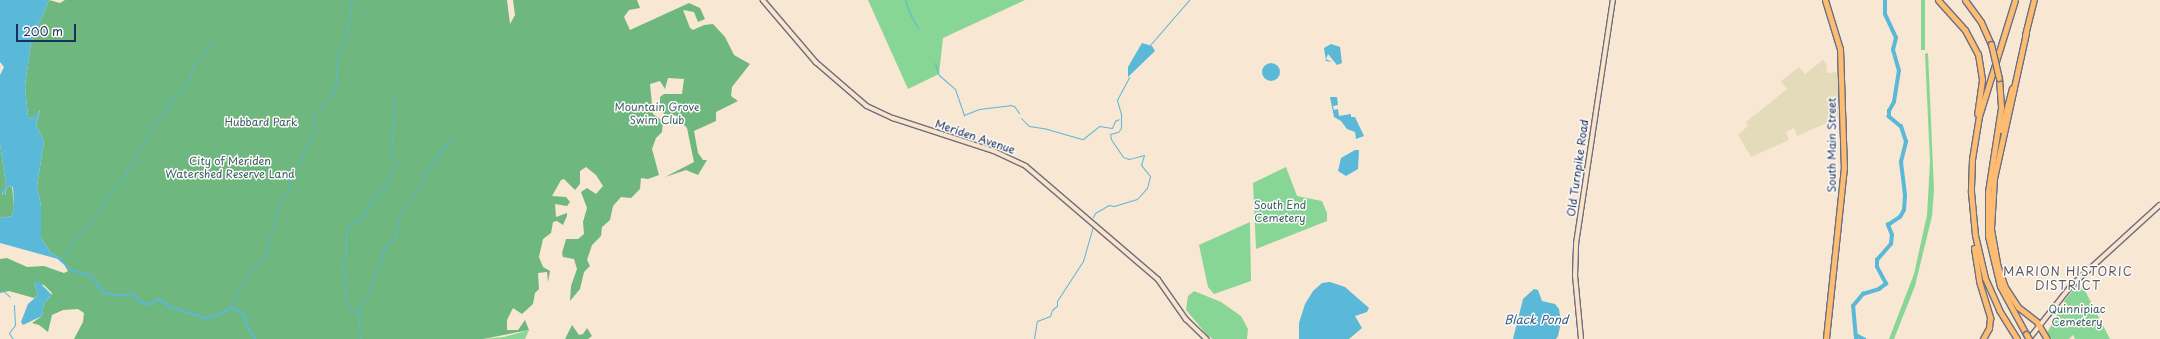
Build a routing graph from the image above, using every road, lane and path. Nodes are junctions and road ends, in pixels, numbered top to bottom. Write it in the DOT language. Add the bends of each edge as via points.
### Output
graph roads {
  1 [pos="763,0"];
  2 [pos="1613,0"];
  3 [pos="1825,0"];
  4 [pos="1938,0"];
  5 [pos="1966,0"];
  6 [pos="2014,0"];
  7 [pos="2034,0"];
  8 [pos="2026,33"];
  9 [pos="1972,159"];
  10 [pos="1991,170"];
  11 [pos="1971,203"];
  12 [pos="2160,205"];
  13 [pos="2039,325"];
  14 [pos="2028,337"];
  15 [pos="1208,339"];
  16 [pos="1581,339"];
  17 [pos="1826,339"];
  18 [pos="1983,339"];
  19 [pos="2017,339"];
  20 [pos="2046,339"];
  1 -- 15 [label="main road, Meriden Avenue" via="816,62 867,106 893,118 994,150 1026,166 1158,279 1186,319"];
  2 -- 16 [label="main road, Old Turnpike Road" via="1576,244 1575,276"];
  3 -- 17 [label="highway, South Main Street" via="1840,49 1844,167"];
  4 -- 9 [label="highway" via="1968,34 1979,59 1981,85"];
  5 -- 10 [label="highway, bridge" via="1991,44 1999,78 2000,114"];
  6 -- 9 [label="highway" via="1982,105"];
  7 -- 8 [label="highway"];
  8 -- 10 [label="highway"];
  8 -- 13 [label="highway" via="1994,178 1991,222 1994,250 2005,287 2018,307"];
  9 -- 11 [label="highway"];
  10 -- 14 [label="highway" via="1987,207 1990,251 2002,293"];
  11 -- 18 [label="highway" via="1978,276 1990,318 1989,328"];
  11 -- 19 [label="highway" via="1976,241 1985,278 1999,310"];
  12 -- 13 [label="main road" via="2075,282"];
  13 -- 14 [label="main road"];
  13 -- 20 [label="highway"];
}
